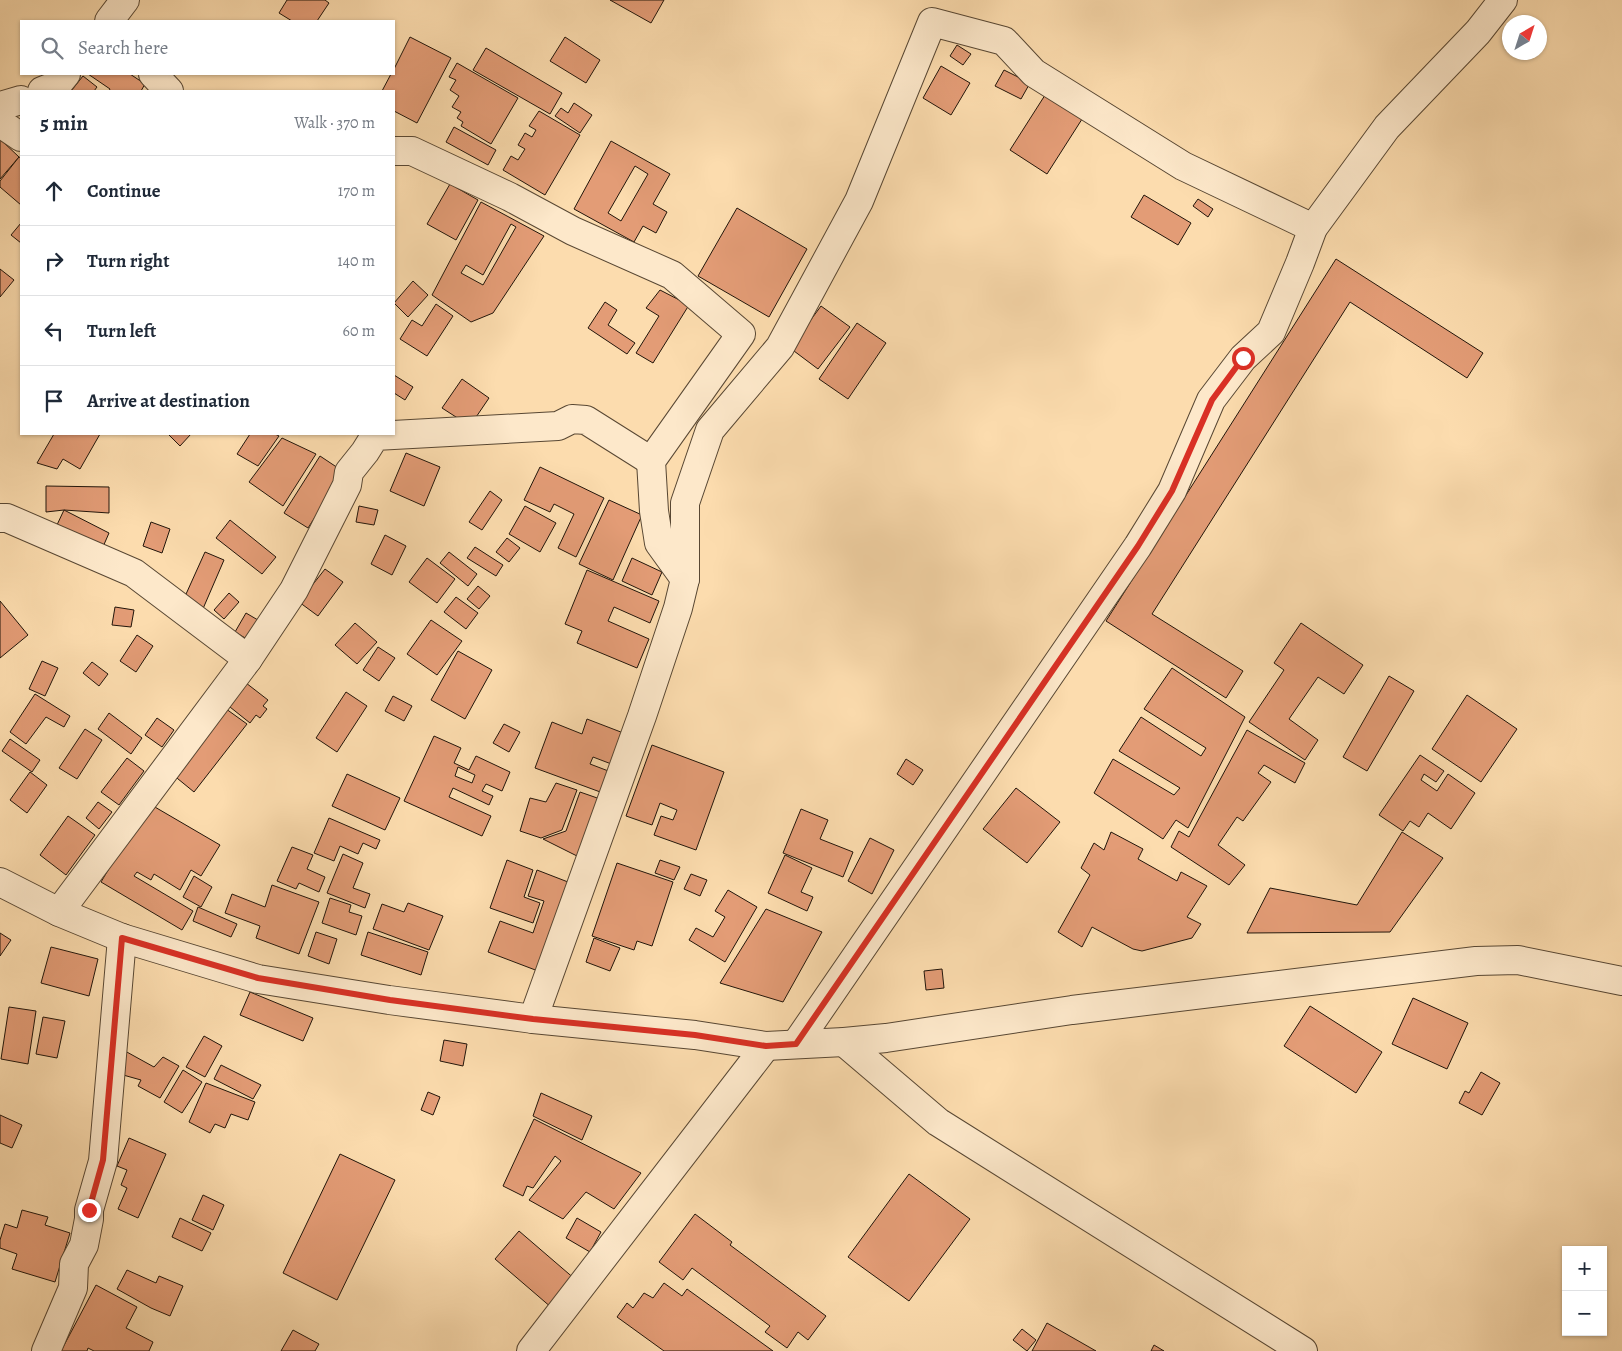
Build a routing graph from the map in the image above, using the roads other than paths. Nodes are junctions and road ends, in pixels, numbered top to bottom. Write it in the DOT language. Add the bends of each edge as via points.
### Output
graph roads {
  1 [pos="126,0"];
  2 [pos="1502,0"];
  3 [pos="932,11"];
  4 [pos="110,20"];
  5 [pos="65,75"];
  6 [pos="154,75"];
  7 [pos="44,90"];
  8 [pos="167,90"];
  9 [pos="20,100"];
  10 [pos="0,106"];
  11 [pos="0,124"];
  12 [pos="20,136"];
  13 [pos="395,151"];
  14 [pos="1313,228"];
  15 [pos="393,435"];
  16 [pos="395,435"];
  17 [pos="651,460"];
  18 [pos="0,518"];
  19 [pos="685,579"];
  20 [pos="248,659"];
  21 [pos="0,882"];
  22 [pos="59,912"];
  23 [pos="122,938"];
  24 [pos="1622,982"];
  25 [pos="533,1019"];
  26 [pos="844,1042"];
  27 [pos="796,1044"];
  28 [pos="766,1046"];
  29 [pos="46,1351"];
  30 [pos="531,1351"];
  31 [pos="1303,1351"];
  1 -- 4 [label="street"];
  2 -- 14 [label="street" via="1478,32 1387,127"];
  3 -- 14 [label="street" via="1004,41 1034,73 1182,166"];
  3 -- 19 [label="street" via="859,201 780,347 710,430 685,503"];
  5 -- 7 [label="street" via="57,85"];
  6 -- 8 [label="street"];
  9 -- 10 [label="street"];
  11 -- 12 [label="street"];
  13 -- 17 [label="street" via="412,150 573,231 672,275 741,334"];
  14 -- 27 [label="street" via="1271,332 1243,358 1212,400 1172,491 1138,546"];
  15 -- 20 [label="street" via="375,436 350,472 347,485 294,590"];
  16 -- 17 [label="street" via="558,426 572,419 586,420"];
  17 -- 19 [label="street" via="654,511 660,542"];
  18 -- 20 [label="street" via="7,518 134,573"];
  19 -- 25 [label="street" via="642,716"];
  20 -- 22 [label="street"];
  21 -- 22 [label="street"];
  22 -- 23 [label="street"];
  23 -- 25 [label="street" via="258,978"];
  23 -- 29 [label="street" via="103,1160 89,1210 84,1245 74,1264 73,1288"];
  24 -- 26 [label="street" via="1518,960 1476,961 1072,1010"];
  25 -- 28 [label="street" via="695,1035"];
  26 -- 27 [label="street"];
  26 -- 31 [label="street" via="938,1122"];
  27 -- 28 [label="street"];
  28 -- 30 [label="street"];
}
